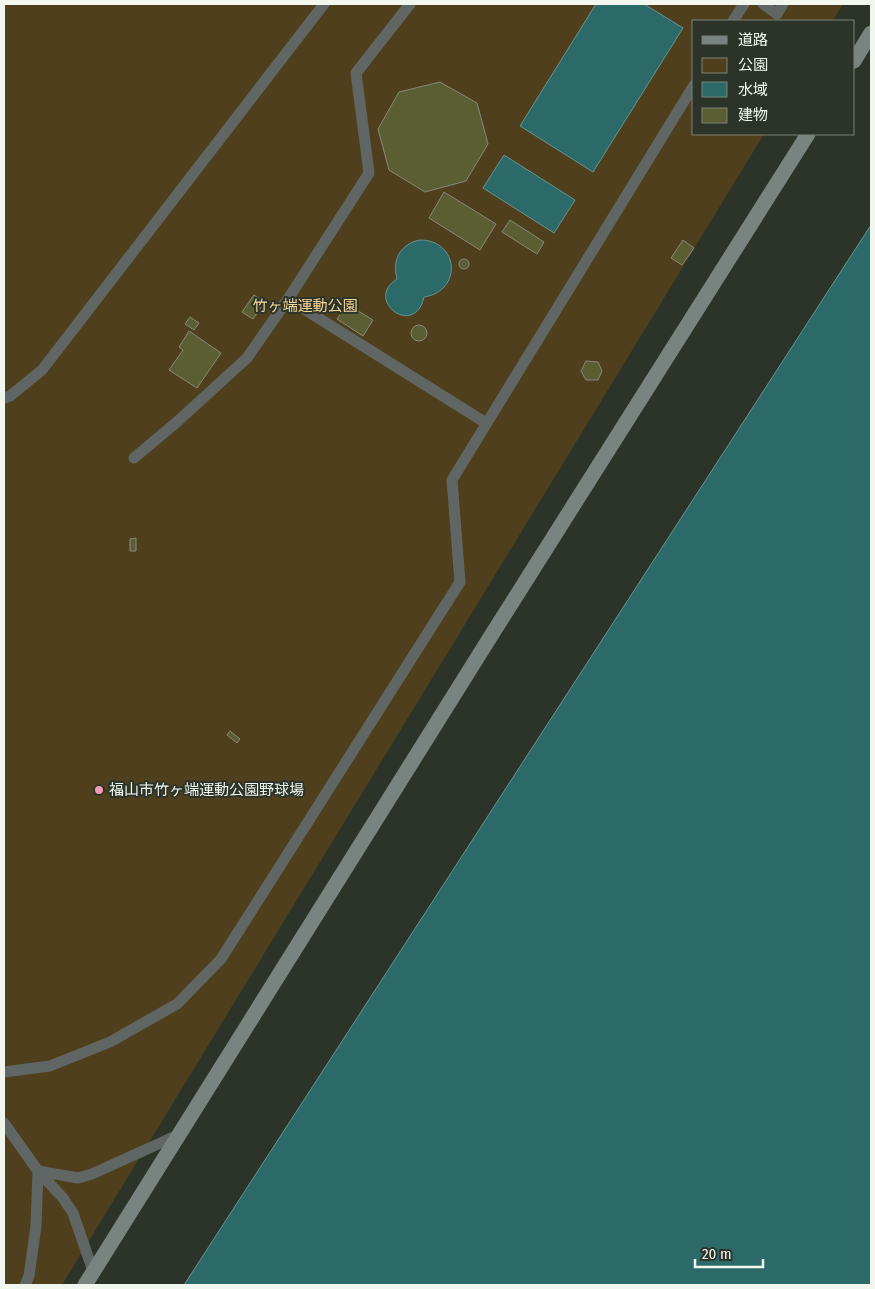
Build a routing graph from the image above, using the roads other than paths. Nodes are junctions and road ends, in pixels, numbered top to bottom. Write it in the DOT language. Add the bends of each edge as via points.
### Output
graph roads {
  1 [pos="324,4"];
  2 [pos="410,4"];
  3 [pos="744,4"];
  4 [pos="762,4"];
  5 [pos="784,4"];
  6 [pos="734,20"];
  7 [pos="871,33"];
  8 [pos="855,59"];
  9 [pos="692,88"];
  10 [pos="807,135"];
  11 [pos="288,299"];
  12 [pos="4,398"];
  13 [pos="486,423"];
  14 [pos="134,458"];
  15 [pos="4,1072"];
  16 [pos="4,1123"];
  17 [pos="178,1135"];
  18 [pos="38,1171"];
  19 [pos="94,1271"];
  20 [pos="25,1285"];
  21 [pos="84,1285"];
  1 -- 12 [label="lane" via="42,370"];
  2 -- 11 [label="lane" via="356,73 369,173"];
  3 -- 6 [label="lane"];
  4 -- 5 [label="lane" via="777,14"];
  7 -- 8 [label="street"];
  9 -- 13 [label="lane"];
  10 -- 17 [label="street"];
  11 -- 13 [label="lane"];
  11 -- 14 [label="lane" via="247,358"];
  13 -- 15 [label="lane" via="452,480 460,582 221,959 177,1004 110,1042 50,1066"];
  16 -- 18 [label="lane"];
  17 -- 18 [label="lane" via="78,1178"];
  17 -- 19 [label="street"];
  18 -- 19 [label="lane" via="73,1212"];
  18 -- 20 [label="lane" via="36,1226"];
  19 -- 21 [label="street"];
}
